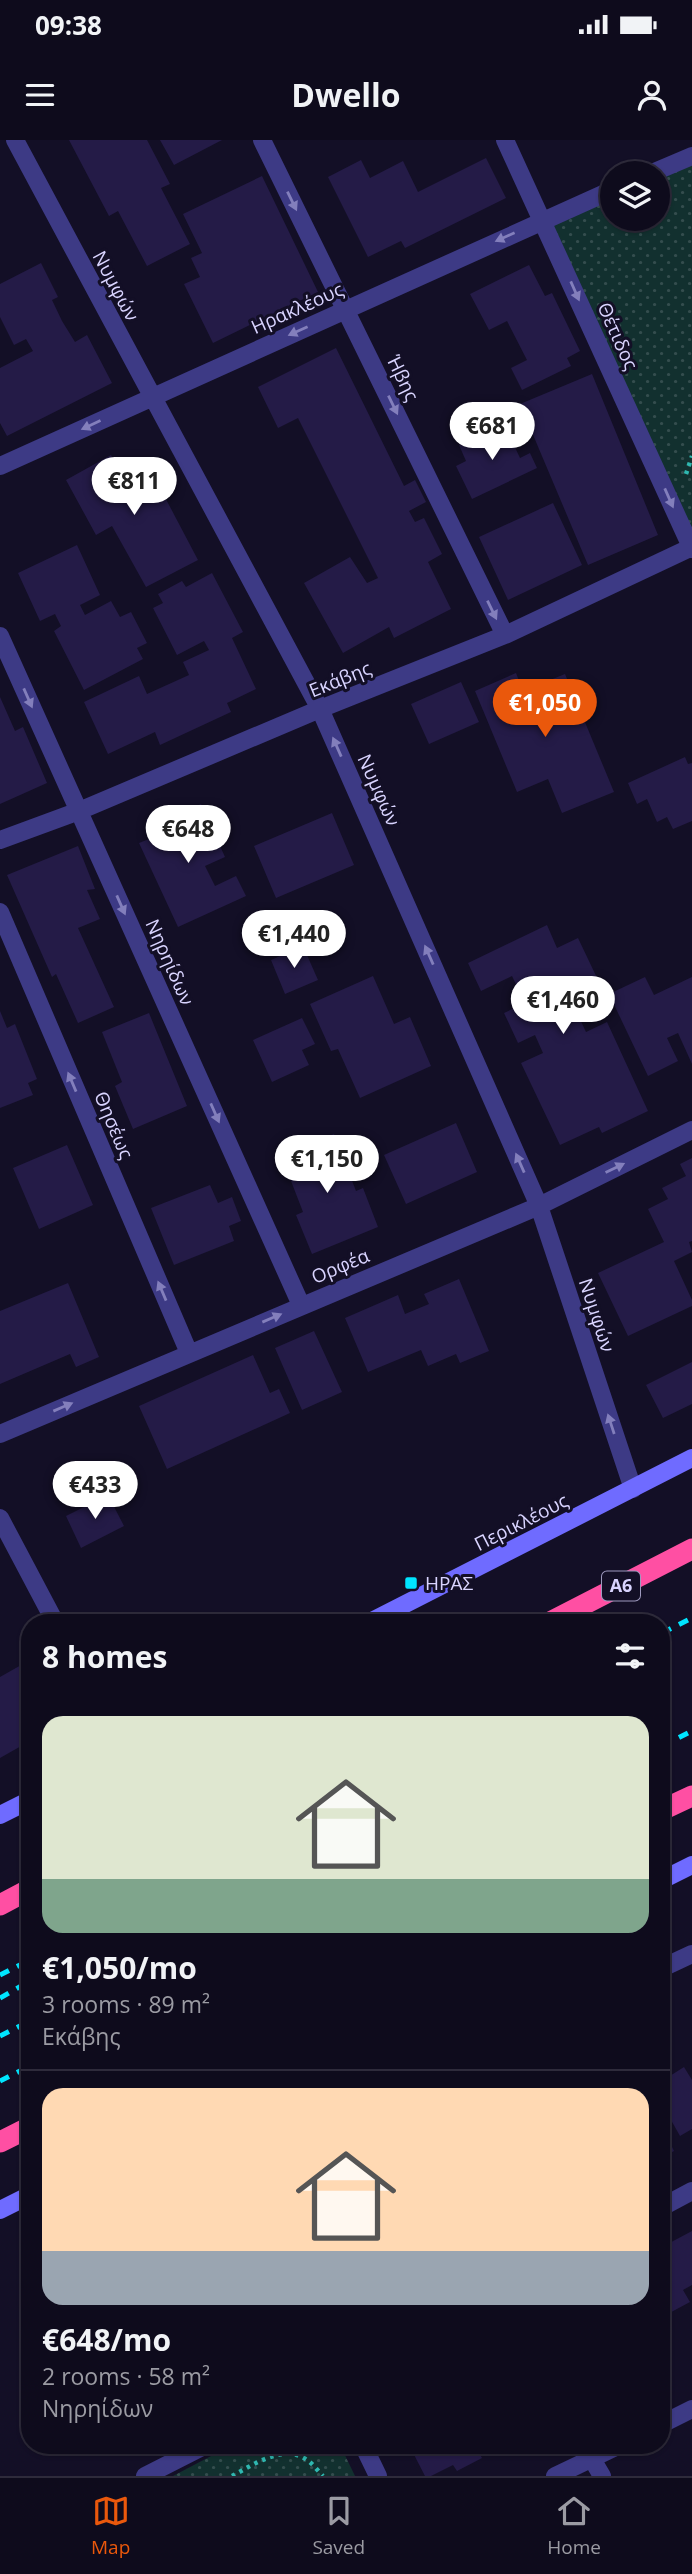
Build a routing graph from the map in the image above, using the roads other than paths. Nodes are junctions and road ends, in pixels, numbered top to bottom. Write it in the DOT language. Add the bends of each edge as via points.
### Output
graph roads {
  1 [pos="15,140"];
  2 [pos="262,140"];
  3 [pos="505,140"];
  4 [pos="692,156"];
  5 [pos="670,165"];
  6 [pos="600,195"];
  7 [pos="542,220"];
  8 [pos="346,309"];
  9 [pos="151,397"];
  10 [pos="0,466"];
  11 [pos="692,548"];
  12 [pos="505,635"];
  13 [pos="0,636"];
  14 [pos="320,709"];
  15 [pos="79,811"];
  16 [pos="0,841"];
  17 [pos="0,912"];
  18 [pos="692,1130"];
  19 [pos="539,1206"];
  20 [pos="301,1305"];
  21 [pos="189,1353"];
  22 [pos="0,1434"];
  23 [pos="692,1458"];
  24 [pos="633,1489"];
  25 [pos="0,1518"];
  26 [pos="692,1549"];
  27 [pos="51,1614"];
  28 [pos="386,1614"];
  29 [pos="566,1614"];
  30 [pos="692,1796"];
  31 [pos="21,1804"];
  32 [pos="670,1807"];
  33 [pos="0,1815"];
  34 [pos="692,1865"];
  35 [pos="670,1876"];
  36 [pos="21,1894"];
  37 [pos="0,1905"];
  38 [pos="692,1955"];
  39 [pos="670,1965"];
  40 [pos="21,2132"];
  41 [pos="0,2142"];
  42 [pos="692,2191"];
  43 [pos="21,2200"];
  44 [pos="670,2203"];
  45 [pos="0,2210"];
  46 [pos="692,2409"];
  47 [pos="670,2417"];
  48 [pos="188,2454"];
  49 [pos="367,2454"];
  50 [pos="602,2454"];
  51 [pos="592,2459"];
  52 [pos="145,2476"];
  53 [pos="378,2476"];
  54 [pos="555,2476"];
  55 [pos="602,2476"];
  1 -- 9 [label="street, Νυμφών"];
  2 -- 8 [label="street, Ήβης, one-way"];
  3 -- 7 [label="street, Θέτιδος"];
  4 -- 5 [label="street"];
  6 -- 7 [label="street, Ηρακλέους"];
  7 -- 8 [label="street, Ηρακλέους, one-way"];
  7 -- 11 [label="street, Θέτιδος, one-way"];
  8 -- 9 [label="street, Ηρακλέους, one-way"];
  8 -- 12 [label="street, Ήβης, one-way"];
  9 -- 10 [label="street, Ηρακλέους, one-way"];
  9 -- 14 [label="street, Νυμφών"];
  11 -- 12 [label="street, Εκάβης"];
  12 -- 14 [label="street, Εκάβης"];
  13 -- 15 [label="street, Νηρηίδων, one-way"];
  14 -- 15 [label="street, Εκάβης"];
  19 -- 14 [label="street, Νυμφών, one-way"];
  15 -- 16 [label="street, Εκάβης"];
  15 -- 20 [label="street, Νηρηίδων, one-way"];
  21 -- 17 [label="street, Θησέως, one-way"];
  19 -- 18 [label="street, Ορφέα, one-way"];
  19 -- 20 [label="street, Ορφέα"];
  24 -- 19 [label="street, Νυμφών, one-way"];
  21 -- 20 [label="street, Ορφέα, one-way"];
  22 -- 21 [label="street, Ορφέα, one-way"];
  23 -- 24 [label="street, Περικλέους"];
  24 -- 28 [label="street, Περικλέους"];
  25 -- 27 [label="street"];
  26 -- 29 [label="highway, Α6"];
  30 -- 32 [label="highway"];
  31 -- 33 [label="street"];
  34 -- 35 [label="street"];
  36 -- 37 [label="highway"];
  38 -- 39 [label="street"];
  40 -- 41 [label="highway"];
  42 -- 44 [label="street"];
  43 -- 45 [label="street"];
  46 -- 47 [label="street"];
  48 -- 52 [label="street"];
  49 -- 53 [label="street"];
  50 -- 51 [label="street"];
  51 -- 54 [label="street"];
  51 -- 55 [label="street"];
}
